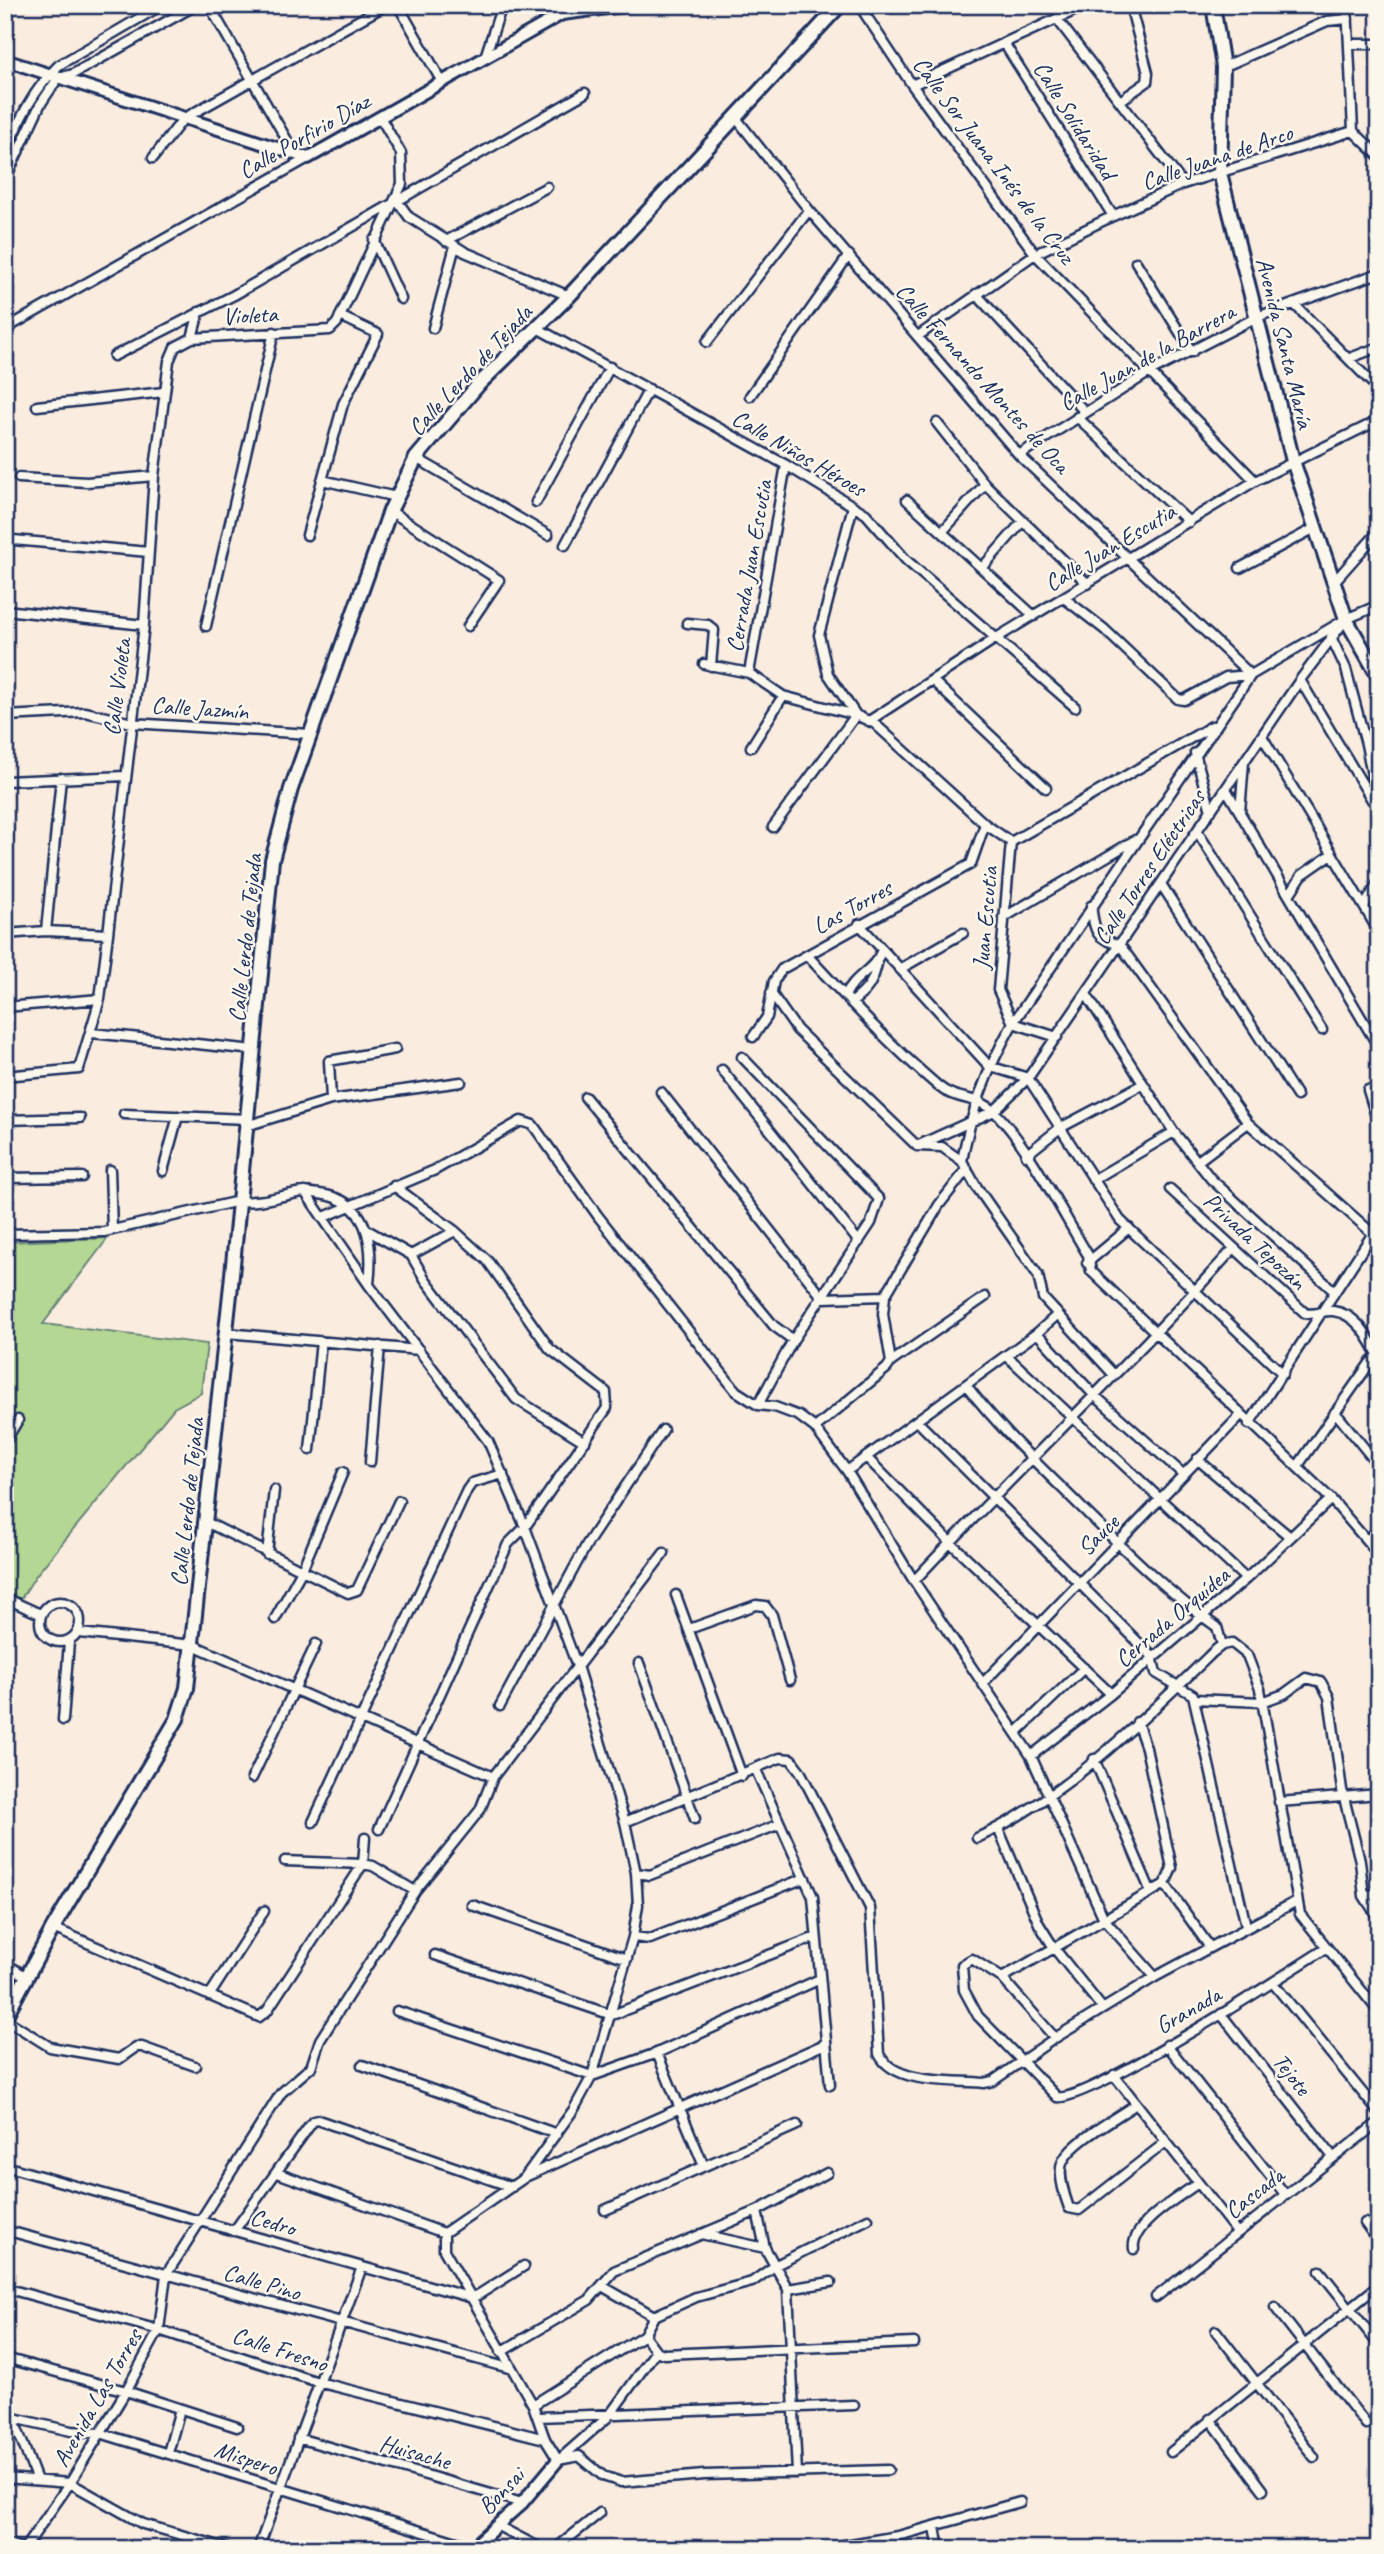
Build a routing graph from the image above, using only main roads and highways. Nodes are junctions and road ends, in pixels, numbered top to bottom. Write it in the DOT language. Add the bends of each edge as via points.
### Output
graph roads {
  1 [pos="840,5"];
  2 [pos="1213,5"];
  3 [pos="1379,677"];
  4 [pos="5,2018"];
  1 -- 4 [label="main road, Calle Lerdo de Tejada" via="569,296 479,384 416,458 390,511 291,789 272,860 187,1688 177,1719"];
  2 -- 3 [label="main road, Avenida Santa María" via="1223,67 1220,173 1293,461 1346,619"];
}
